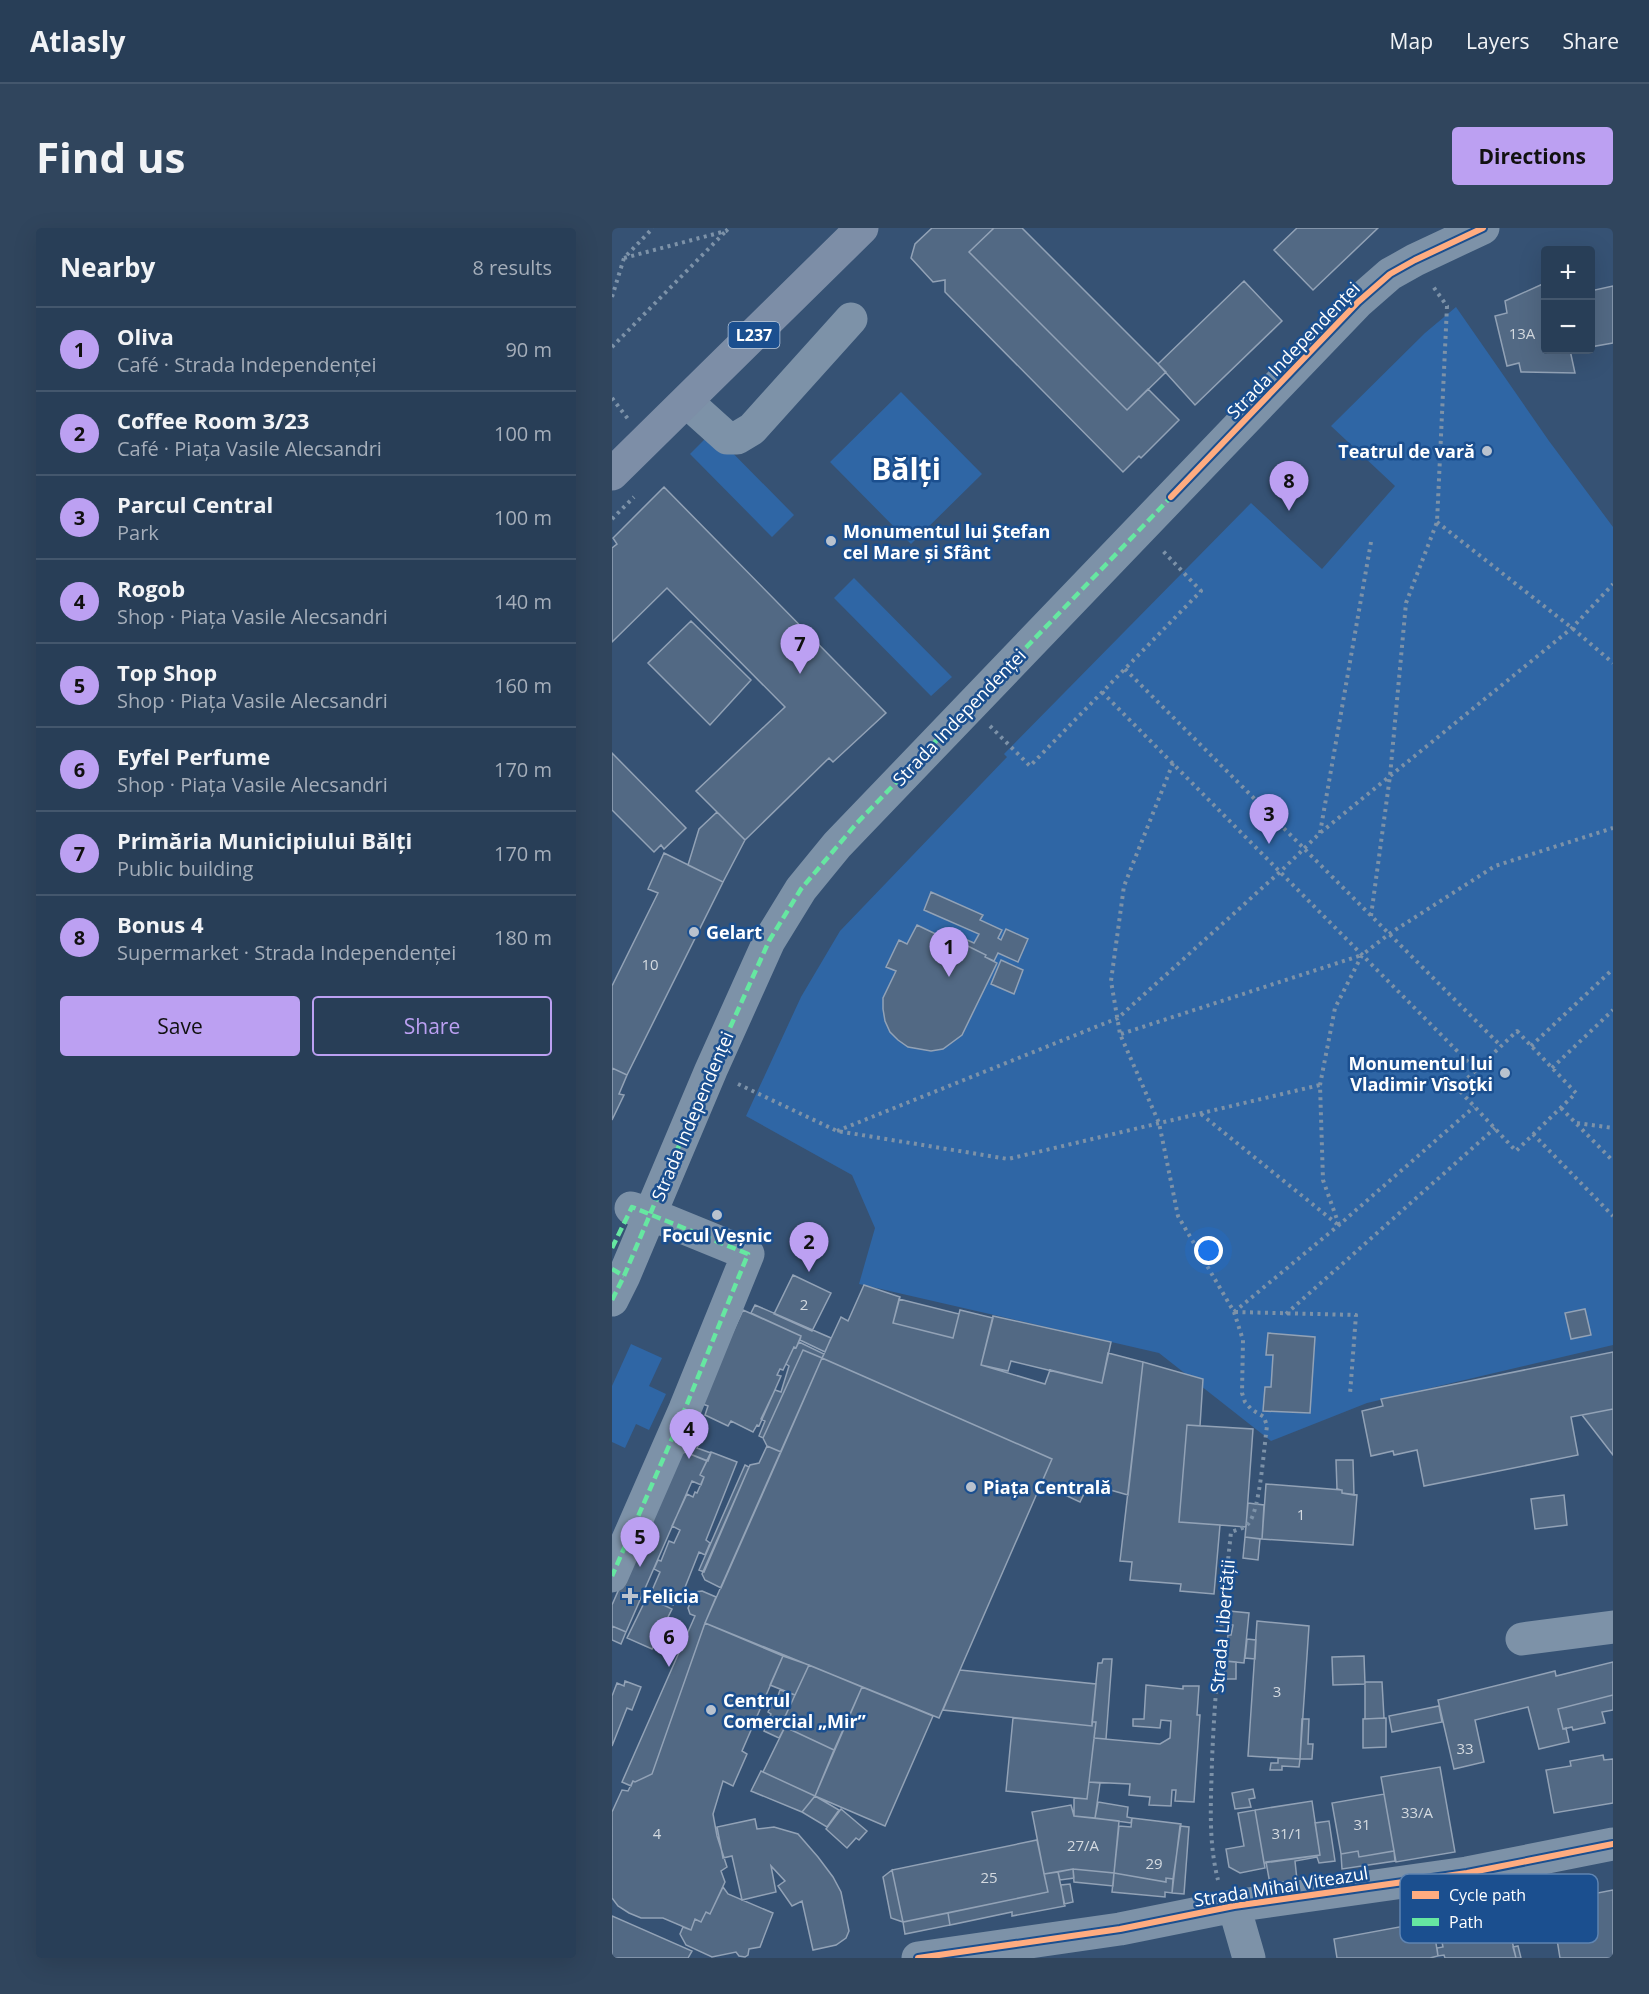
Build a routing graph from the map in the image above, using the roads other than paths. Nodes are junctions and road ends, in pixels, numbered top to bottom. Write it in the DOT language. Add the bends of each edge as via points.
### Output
graph roads {
  1 [pos="862,228"];
  2 [pos="1483,228"];
  3 [pos="851,319"];
  4 [pos="687,402"];
  5 [pos="612,474"];
  6 [pos="650,1214"];
  7 [pos="615,1273"];
  8 [pos="612,1576"];
  9 [pos="1613,1627"];
  10 [pos="1522,1639"];
  11 [pos="1613,1844"];
  12 [pos="1460,1874"];
  13 [pos="1400,1882"];
  14 [pos="1234,1906"];
  15 [pos="918,1958"];
  16 [pos="1249,1958"];
  1 -- 4 [label="main road, L237"];
  2 -- 6 [label="street, Strada Independenței" via="1390,274 1358,302 837,845 801,889 769,941"];
  3 -- 4 [label="street" via="752,429 737,438 728,438"];
  4 -- 5 [label="main road, L237"];
  6 -- 7 [label="street, Strada Independenței"];
  6 -- 8 [label="street" via="748,1254"];
  9 -- 10 [label="street"];
  11 -- 12 [label="street, Strada Mihai Viteazul"];
  13 -- 14 [label="street, Strada Mihai Viteazul"];
  14 -- 15 [label="street, Strada Mihai Viteazul" via="1120,1929"];
  14 -- 16 [label="street"];
}
